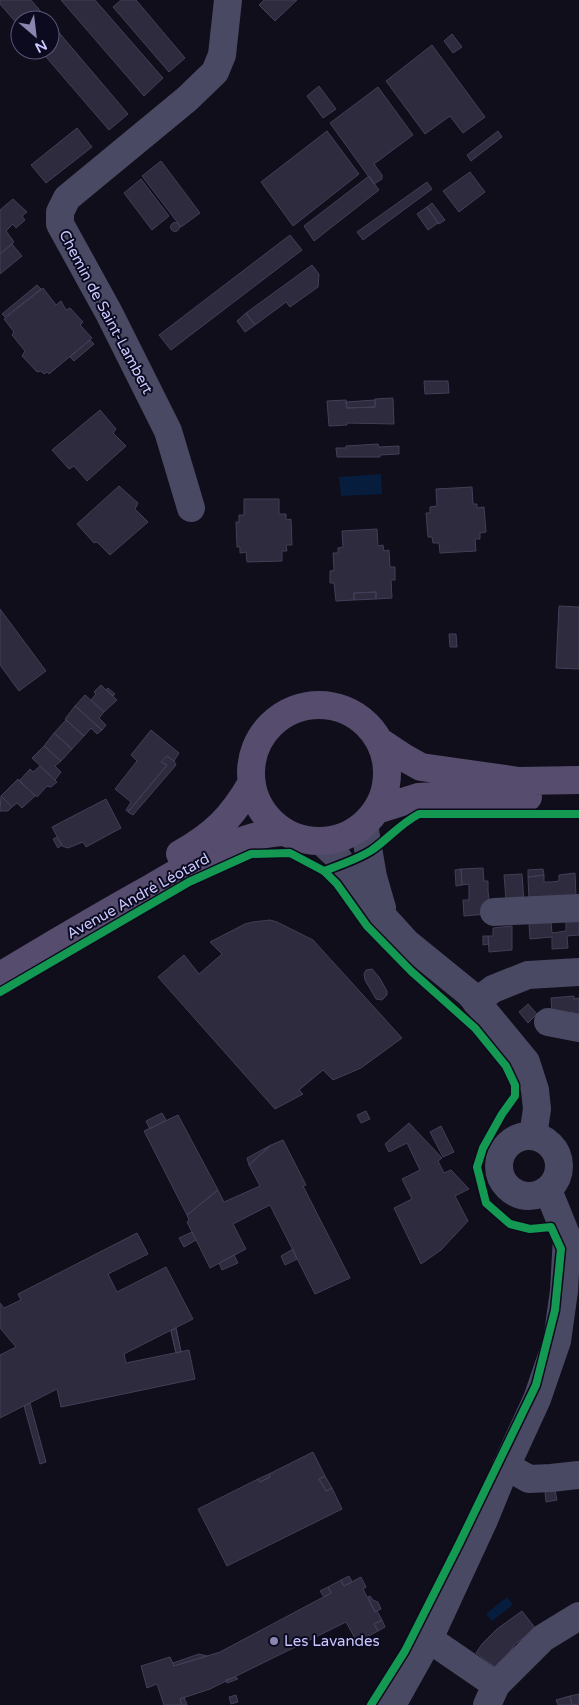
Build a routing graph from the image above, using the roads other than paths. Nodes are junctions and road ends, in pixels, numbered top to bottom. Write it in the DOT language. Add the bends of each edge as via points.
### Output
graph roads {
  1 [pos="228,0"];
  2 [pos="191,508"];
  3 [pos="380,741"];
  4 [pos="579,780"];
  5 [pos="250,784"];
  6 [pos="579,797"];
  7 [pos="370,817"];
  8 [pos="282,832"];
  9 [pos="322,842"];
  10 [pos="579,908"];
  11 [pos="494,912"];
  12 [pos="386,922"];
  13 [pos="0,958"];
  14 [pos="579,972"];
  15 [pos="0,976"];
  16 [pos="476,1002"];
  17 [pos="548,1022"];
  18 [pos="579,1028"];
  19 [pos="533,1136"];
  20 [pos="548,1190"];
  21 [pos="506,1466"];
  22 [pos="579,1474"];
  23 [pos="579,1616"];
  24 [pos="429,1640"];
  25 [pos="492,1695"];
  26 [pos="392,1705"];
  1 -- 2 [label="street, Chemin de Saint-Lambert" via="222,55 215,72 68,198 60,212 60,224 168,431"];
  3 -- 4 [label="main road" via="421,768 519,780"];
  3 -- 5 [label="main road" via="368,726 348,711 322,705 293,710 273,722 259,740 253,753"];
  3 -- 7 [label="main road" via="388,776 384,793"];
  5 -- 8 [label="main road" via="261,811"];
  5 -- 13 [label="main road, Avenue André Léotard" via="238,806 220,827 191,848"];
  6 -- 7 [label="main road" via="418,797"];
  7 -- 9 [label="main road" via="351,834"];
  7 -- 12 [label="street" via="373,877"];
  8 -- 9 [label="main road" via="301,840"];
  8 -- 15 [label="main road, Avenue André Léotard" via="264,833 199,860"];
  9 -- 12 [label="street" via="335,854"];
  10 -- 11 [label="street"];
  12 -- 16 [label="street"];
  14 -- 16 [label="street" via="528,975 493,989"];
  16 -- 19 [label="street" via="526,1062 537,1109"];
  17 -- 18 [label="street"];
  19 -- 20 [label="street" via="552,1146 560,1164 559,1174"];
  19 -- 20 [label="street" via="516,1139 508,1145 502,1153 499,1174 511,1191 520,1195 540,1195"];
  20 -- 21 [label="street" via="566,1237 564,1291 557,1341 537,1399"];
  21 -- 22 [label="street" via="530,1479"];
  21 -- 24 [label="street"];
  23 -- 25 [label="street" via="543,1638"];
  24 -- 25 [label="street"];
  24 -- 26 [label="street"];
}
